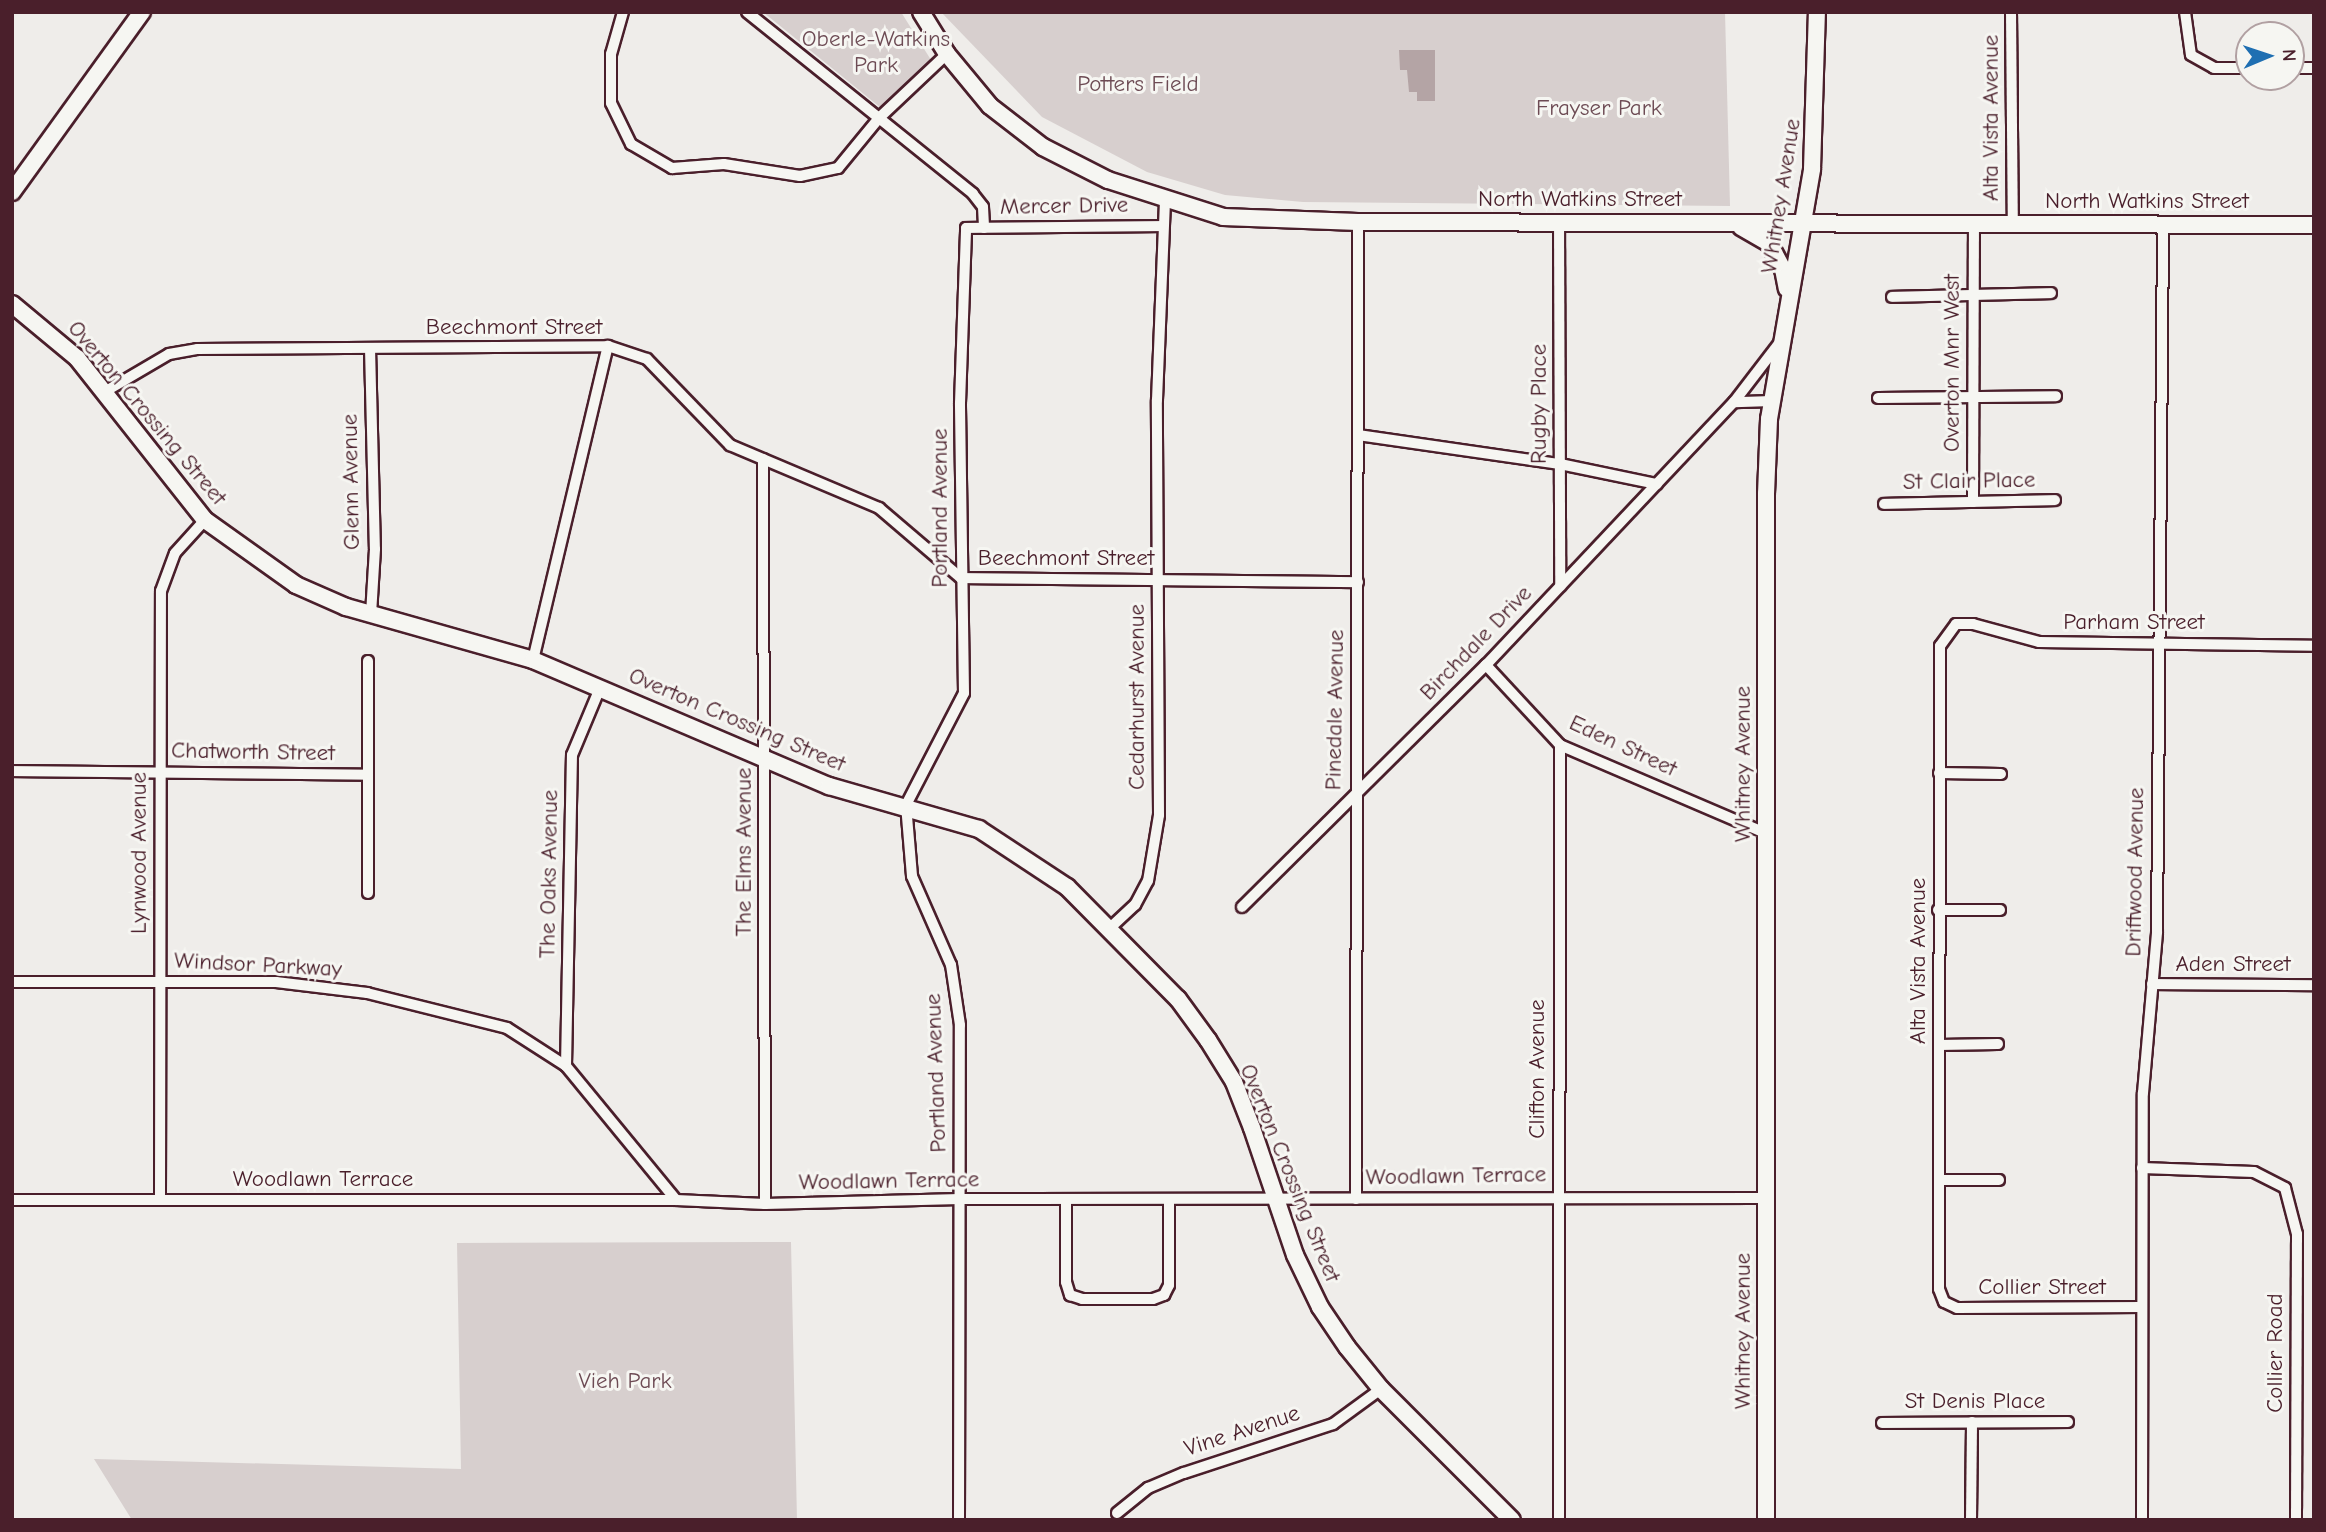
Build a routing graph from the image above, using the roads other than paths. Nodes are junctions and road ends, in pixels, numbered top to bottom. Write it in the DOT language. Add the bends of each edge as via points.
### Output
graph roads {
  1 [pos="142,12"];
  2 [pos="623,12"];
  3 [pos="747,12"];
  4 [pos="921,12"];
  5 [pos="1817,12"];
  6 [pos="2011,12"];
  7 [pos="2185,12"];
  8 [pos="947,54"];
  9 [pos="2235,68"];
  10 [pos="879,118"];
  11 [pos="12,192"];
  12 [pos="1165,201"];
  13 [pos="1559,221"];
  14 [pos="1358,222"];
  15 [pos="1729,223"];
  16 [pos="2013,223"];
  17 [pos="1802,224"];
  18 [pos="1974,224"];
  19 [pos="2163,224"];
  20 [pos="2314,225"];
  21 [pos="1162,226"];
  22 [pos="984,228"];
  23 [pos="966,229"];
  24 [pos="2051,293"];
  25 [pos="1974,295"];
  26 [pos="1892,297"];
  27 [pos="1788,298"];
  28 [pos="12,304"];
  29 [pos="1780,342"];
  30 [pos="608,346"];
  31 [pos="370,348"];
  32 [pos="106,391"];
  33 [pos="2056,396"];
  34 [pos="1973,397"];
  35 [pos="1878,398"];
  36 [pos="1772,401"];
  37 [pos="1734,402"];
  38 [pos="1358,435"];
  39 [pos="763,458"];
  40 [pos="1560,464"];
  41 [pos="1657,484"];
  42 [pos="2055,500"];
  43 [pos="1973,502"];
  44 [pos="1884,504"];
  45 [pos="205,520"];
  46 [pos="961,578"];
  47 [pos="1157,579"];
  48 [pos="1358,582"];
  49 [pos="1560,586"];
  50 [pos="371,614"];
  51 [pos="1956,624"];
  52 [pos="2159,642"];
  53 [pos="2314,646"];
  54 [pos="533,660"];
  55 [pos="368,661"];
  56 [pos="1486,666"];
  57 [pos="600,688"];
  58 [pos="1560,745"];
  59 [pos="765,757"];
  60 [pos="12,771"];
  61 [pos="160,771"];
  62 [pos="1939,773"];
  63 [pos="2001,774"];
  64 [pos="368,775"];
  65 [pos="1354,794"];
  66 [pos="906,806"];
  67 [pos="1765,833"];
  68 [pos="368,893"];
  69 [pos="1242,907"];
  70 [pos="1938,910"];
  71 [pos="2000,911"];
  72 [pos="1111,926"];
  73 [pos="12,982"];
  74 [pos="160,982"];
  75 [pos="2152,984"];
  76 [pos="2314,985"];
  77 [pos="1998,1044"];
  78 [pos="1939,1045"];
  79 [pos="566,1066"];
  80 [pos="2142,1168"];
  81 [pos="1939,1180"];
  82 [pos="1999,1180"];
  83 [pos="1558,1195"];
  84 [pos="1767,1198"];
  85 [pos="960,1199"];
  86 [pos="1066,1199"];
  87 [pos="1356,1199"];
  88 [pos="12,1200"];
  89 [pos="160,1200"];
  90 [pos="676,1200"];
  91 [pos="1169,1200"];
  92 [pos="1275,1200"];
  93 [pos="765,1205"];
  94 [pos="1944,1302"];
  95 [pos="2142,1307"];
  96 [pos="1381,1389"];
  97 [pos="1972,1422"];
  98 [pos="2068,1422"];
  99 [pos="1882,1423"];
  100 [pos="1117,1513"];
  101 [pos="959,1520"];
  102 [pos="1512,1520"];
  103 [pos="1559,1520"];
  104 [pos="1766,1520"];
  105 [pos="1971,1520"];
  106 [pos="2142,1520"];
  107 [pos="2296,1520"];
  1 -- 11 [label="main road"];
  2 -- 10 [label="street" via="611,54 611,103 631,144 672,167 724,164 800,176 838,168"];
  3 -- 10 [label="street"];
  4 -- 8 [label="main road, North Watkins Street"];
  5 -- 17 [label="main road, Whitney Avenue" via="1817,112"];
  6 -- 16 [label="street, Alta Vista Avenue"];
  7 -- 9 [label="street" via="2191,55 2214,68"];
  8 -- 10 [label="street"];
  8 -- 12 [label="main road, North Watkins Street" via="990,106 1043,147 1108,180"];
  10 -- 22 [label="street" via="973,194 983,207"];
  12 -- 14 [label="main road, North Watkins Street" via="1223,217"];
  12 -- 21 [label="street, Cedarhurst Avenue"];
  13 -- 14 [label="main road, North Watkins Street"];
  13 -- 15 [label="main road, North Watkins Street"];
  13 -- 40 [label="street, Rugby Place"];
  14 -- 38 [label="street, Pinedale Avenue"];
  15 -- 17 [label="main road, North Watkins Street"];
  15 -- 27 [label="main road" via="1756,232 1769,243 1783,269"];
  16 -- 18 [label="main road, North Watkins Street"];
  16 -- 19 [label="main road, North Watkins Street"];
  17 -- 18 [label="main road, North Watkins Street"];
  17 -- 27 [label="main road, Whitney Avenue"];
  18 -- 25 [label="street, Overton Mnr West"];
  19 -- 20 [label="main road, North Watkins Street"];
  19 -- 52 [label="street, Driftwood Avenue"];
  21 -- 22 [label="street, Mercer Drive"];
  21 -- 47 [label="street, Cedarhurst Avenue"];
  22 -- 23 [label="street, Mercer Drive"];
  23 -- 46 [label="street, Portland Avenue"];
  24 -- 25 [label="street"];
  25 -- 26 [label="street"];
  25 -- 34 [label="street, Overton Mnr West"];
  27 -- 29 [label="main road, Whitney Avenue"];
  28 -- 32 [label="main road, Overton Crossing Street" via="43,325"];
  29 -- 36 [label="main road, Whitney Avenue"];
  29 -- 37 [label="street, Birchdale Drive"];
  30 -- 31 [label="street, Beechmont Street"];
  30 -- 39 [label="street, Beechmont Street" via="647,359 721,439"];
  30 -- 54 [label="street"];
  31 -- 32 [label="street, Beechmont Street" via="197,349 169,354"];
  31 -- 50 [label="street, Glenn Avenue" via="375,550"];
  32 -- 45 [label="main road, Overton Crossing Street"];
  33 -- 34 [label="street"];
  34 -- 35 [label="street"];
  34 -- 43 [label="street, Overton Mnr West"];
  36 -- 37 [label="street"];
  36 -- 67 [label="main road, Whitney Avenue" via="1766,494"];
  37 -- 41 [label="street, Birchdale Drive"];
  38 -- 40 [label="street"];
  38 -- 48 [label="street, Pinedale Avenue"];
  39 -- 46 [label="street, Beechmont Street" via="879,508"];
  39 -- 59 [label="street, The Elms Avenue"];
  40 -- 41 [label="street"];
  40 -- 49 [label="street, Rugby Place"];
  41 -- 49 [label="street, Birchdale Drive"];
  42 -- 43 [label="street, St Clair Place"];
  43 -- 44 [label="street, St Clair Place"];
  45 -- 50 [label="main road, Overton Crossing Street" via="296,585"];
  45 -- 61 [label="street, Lynwood Avenue" via="175,553 161,591"];
  46 -- 47 [label="street, Beechmont Street"];
  46 -- 66 [label="street, Portland Avenue" via="964,693"];
  47 -- 48 [label="street, Beechmont Street"];
  47 -- 72 [label="street, Cedarhurst Avenue" via="1159,815 1155,858 1135,905"];
  48 -- 65 [label="street, Pinedale Avenue"];
  49 -- 56 [label="street, Birchdale Drive"];
  50 -- 54 [label="main road, Overton Crossing Street" via="449,632"];
  51 -- 52 [label="street, Parham Street" via="1973,624 2039,642"];
  51 -- 62 [label="street, Alta Vista Avenue" via="1940,646"];
  52 -- 53 [label="street, Parham Street"];
  52 -- 75 [label="street, Driftwood Avenue" via="2157,932"];
  54 -- 57 [label="main road, Overton Crossing Street"];
  55 -- 64 [label="street"];
  56 -- 58 [label="street, Eden Street"];
  56 -- 65 [label="street, Birchdale Drive"];
  57 -- 59 [label="main road, Overton Crossing Street"];
  57 -- 79 [label="street, The Oaks Avenue" via="572,755"];
  58 -- 67 [label="street, Eden Street"];
  58 -- 83 [label="street, Clifton Avenue"];
  59 -- 66 [label="main road, Overton Crossing Street" via="829,786"];
  59 -- 93 [label="street, The Elms Avenue"];
  60 -- 61 [label="street, Chatworth Street"];
  61 -- 64 [label="street, Chatworth Street"];
  61 -- 74 [label="street, Lynwood Avenue"];
  62 -- 63 [label="street"];
  62 -- 70 [label="street, Alta Vista Avenue"];
  64 -- 68 [label="street"];
  65 -- 69 [label="street, Birchdale Drive"];
  65 -- 87 [label="street, Pinedale Avenue"];
  66 -- 72 [label="main road, Overton Crossing Street" via="979,828 1011,847"];
  66 -- 85 [label="street, Portland Avenue" via="912,876 951,965 957,990"];
  67 -- 84 [label="main road, Whitney Avenue"];
  70 -- 71 [label="street"];
  70 -- 78 [label="street, Alta Vista Avenue"];
  72 -- 92 [label="main road, Overton Crossing Street" via="1178,999 1234,1082"];
  73 -- 74 [label="street, Windsor Parkway"];
  74 -- 79 [label="street, Windsor Parkway" via="276,982 367,993 507,1028"];
  74 -- 89 [label="street, Lynwood Avenue"];
  75 -- 76 [label="street, Aden Street"];
  75 -- 80 [label="street, Driftwood Avenue"];
  77 -- 78 [label="street"];
  78 -- 81 [label="street, Alta Vista Avenue"];
  79 -- 90 [label="street, Windsor Parkway"];
  80 -- 95 [label="street, Driftwood Avenue"];
  80 -- 107 [label="street, Collier Road" via="2255,1171 2285,1188 2297,1234"];
  81 -- 82 [label="street"];
  81 -- 94 [label="street, Alta Vista Avenue" via="1938,1289"];
  83 -- 84 [label="street, Woodlawn Terrace"];
  83 -- 87 [label="street, Woodlawn Terrace"];
  83 -- 103 [label="street, Clifton Avenue"];
  84 -- 104 [label="main road, Whitney Avenue"];
  85 -- 86 [label="street, Woodlawn Terrace"];
  85 -- 93 [label="street, Woodlawn Terrace"];
  85 -- 101 [label="street, Portland Avenue"];
  86 -- 91 [label="street, Woodlawn Terrace"];
  86 -- 91 [label="street" via="1070,1295 1153,1300 1164,1295 1169,1285"];
  87 -- 92 [label="street, Woodlawn Terrace"];
  88 -- 89 [label="street, Woodlawn Terrace"];
  89 -- 90 [label="street, Woodlawn Terrace"];
  90 -- 93 [label="street, Woodlawn Terrace"];
  91 -- 92 [label="street, Woodlawn Terrace"];
  92 -- 96 [label="main road, Overton Crossing Street" via="1320,1307"];
  94 -- 95 [label="street, Collier Street" via="1957,1308"];
  95 -- 106 [label="street, Driftwood Avenue"];
  96 -- 100 [label="street, Vine Avenue" via="1333,1424 1184,1473 1148,1488"];
  96 -- 102 [label="main road, Overton Crossing Street"];
  97 -- 98 [label="street, St Denis Place"];
  97 -- 99 [label="street, St Denis Place"];
  97 -- 105 [label="street"];
}
